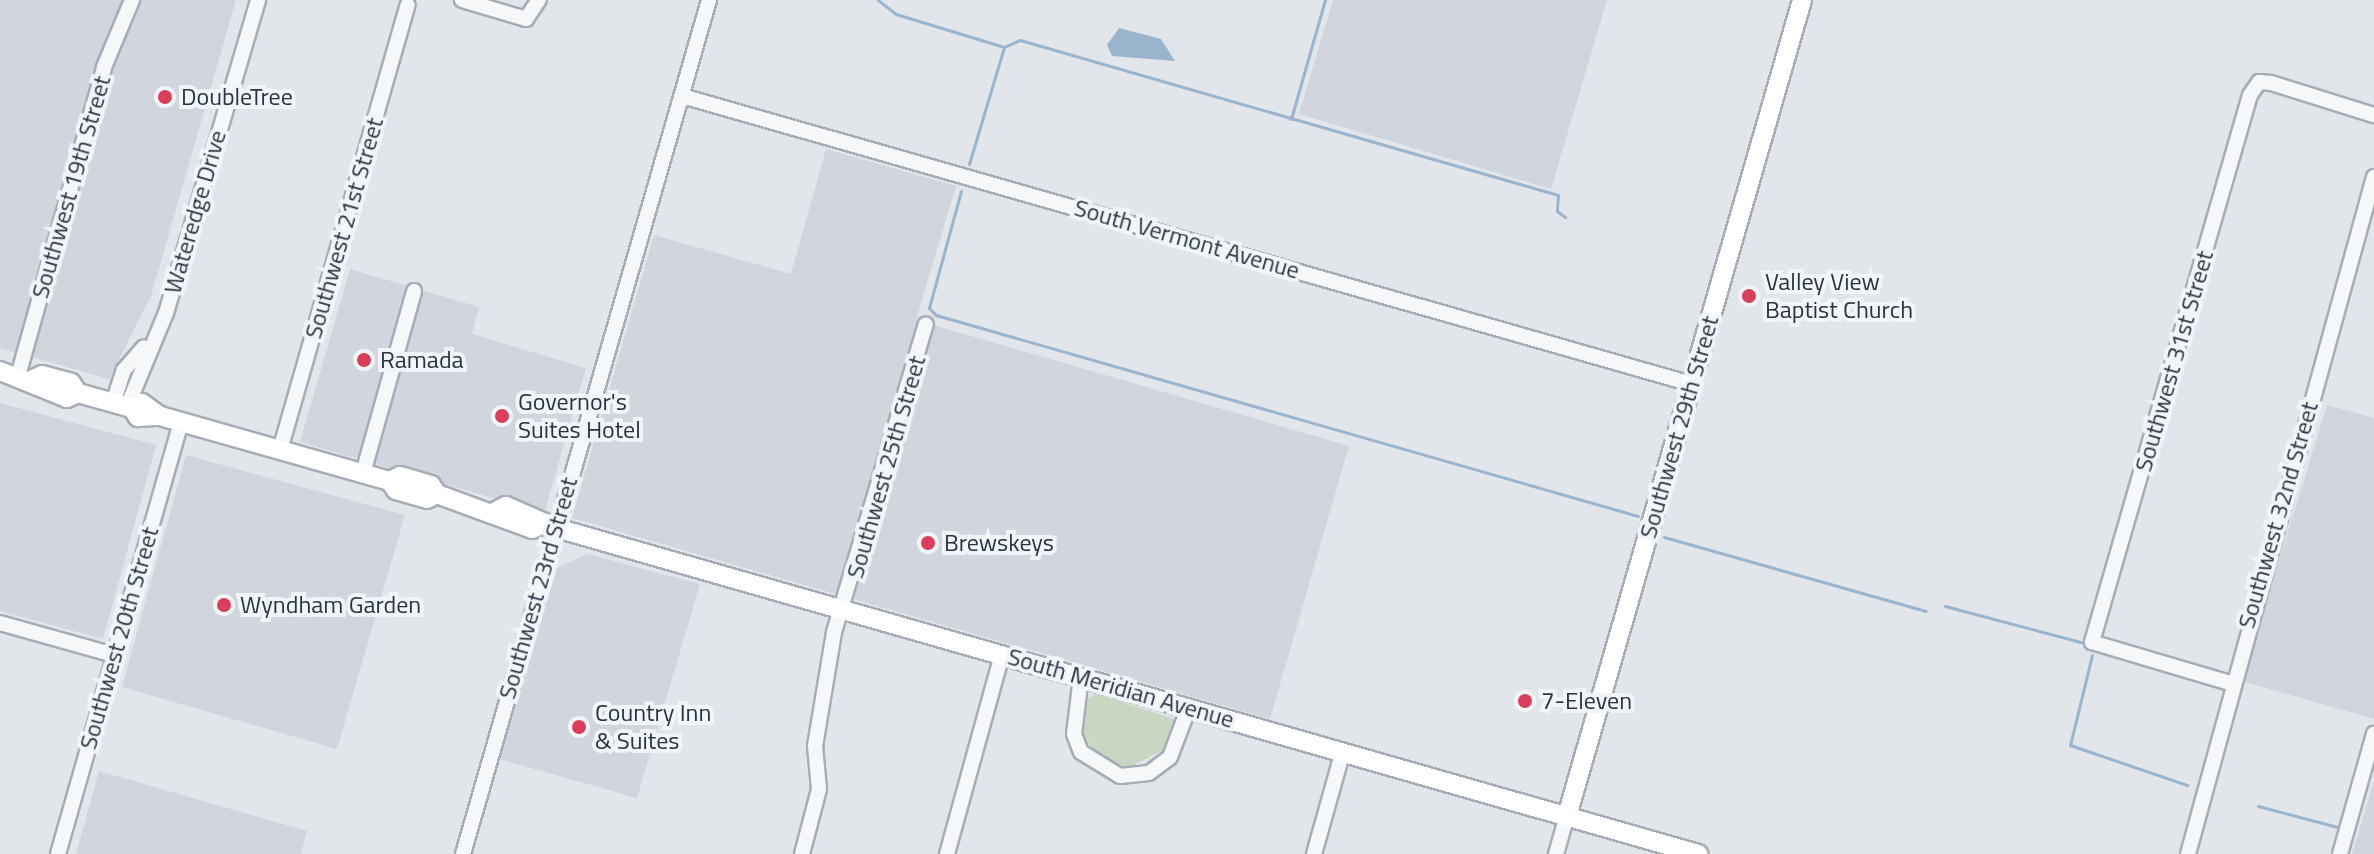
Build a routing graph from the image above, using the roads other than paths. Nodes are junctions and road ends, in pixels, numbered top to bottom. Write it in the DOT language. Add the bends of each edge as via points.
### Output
graph roads {
  1 [pos="132,0"];
  2 [pos="258,0"];
  3 [pos="462,0"];
  4 [pos="539,0"];
  5 [pos="709,0"];
  6 [pos="1802,0"];
  7 [pos="408,5"];
  8 [pos="682,96"];
  9 [pos="2374,115"];
  10 [pos="2374,177"];
  11 [pos="414,291"];
  12 [pos="926,324"];
  13 [pos="16,376"];
  14 [pos="1692,384"];
  15 [pos="124,406"];
  16 [pos="181,422"];
  17 [pos="280,450"];
  18 [pos="363,473"];
  19 [pos="550,526"];
  20 [pos="843,610"];
  21 [pos="0,623"];
  22 [pos="114,655"];
  23 [pos="1002,655"];
  24 [pos="1081,677"];
  25 [pos="2230,683"];
  26 [pos="1189,707"];
  27 [pos="2374,734"];
  28 [pos="1343,751"];
  29 [pos="1567,816"];
  30 [pos="58,854"];
  31 [pos="463,854"];
  32 [pos="802,854"];
  33 [pos="947,854"];
  34 [pos="1314,854"];
  35 [pos="1556,854"];
  36 [pos="1698,854"];
  37 [pos="2188,854"];
  38 [pos="2340,854"];
  1 -- 13 [label="street, Southwest 19th Street" via="104,67"];
  2 -- 15 [label="street, Wateredge Drive" via="158,332"];
  3 -- 4 [label="street" via="526,19"];
  5 -- 8 [label="street, Southwest 23rd Street"];
  6 -- 14 [label="main road, Southwest 29th Street"];
  7 -- 17 [label="street, Southwest 21st Street"];
  8 -- 14 [label="street, South Vermont Avenue"];
  8 -- 19 [label="street, Southwest 23rd Street"];
  9 -- 25 [label="street, Southwest 31st Street" via="2259,82 2092,642"];
  10 -- 25 [label="street, Southwest 32nd Street"];
  11 -- 18 [label="street"];
  12 -- 20 [label="street, Southwest 25th Street"];
  13 -- 15 [label="main road, South Meridian Avenue" via="67,398 78,393"];
  14 -- 29 [label="main road, Southwest 29th Street"];
  15 -- 16 [label="main road, South Meridian Avenue" via="138,417"];
  16 -- 17 [label="main road, South Meridian Avenue"];
  16 -- 22 [label="street, Southwest 20th Street"];
  17 -- 18 [label="main road, South Meridian Avenue"];
  18 -- 19 [label="main road, South Meridian Avenue" via="427,499 437,494 496,511 501,520 532,529"];
  19 -- 20 [label="main road, South Meridian Avenue"];
  19 -- 31 [label="street, Southwest 23rd Street"];
  20 -- 23 [label="main road, South Meridian Avenue"];
  20 -- 32 [label="street, Southwest 25th Street" via="817,725 819,789"];
  21 -- 22 [label="street"];
  22 -- 30 [label="street, Southwest 20th Street"];
  23 -- 24 [label="main road, South Meridian Avenue"];
  23 -- 33 [label="street"];
  24 -- 26 [label="main road, South Meridian Avenue"];
  24 -- 26 [label="street" via="1074,734 1081,752 1120,776 1149,773 1170,757"];
  25 -- 37 [label="street, Southwest 32nd Street" via="2229,715"];
  26 -- 28 [label="main road, South Meridian Avenue"];
  27 -- 38 [label="street"];
  28 -- 29 [label="main road, South Meridian Avenue"];
  28 -- 34 [label="street"];
  29 -- 35 [label="street, Southwest 29th Street"];
  29 -- 36 [label="main road, South Meridian Avenue"];
}
